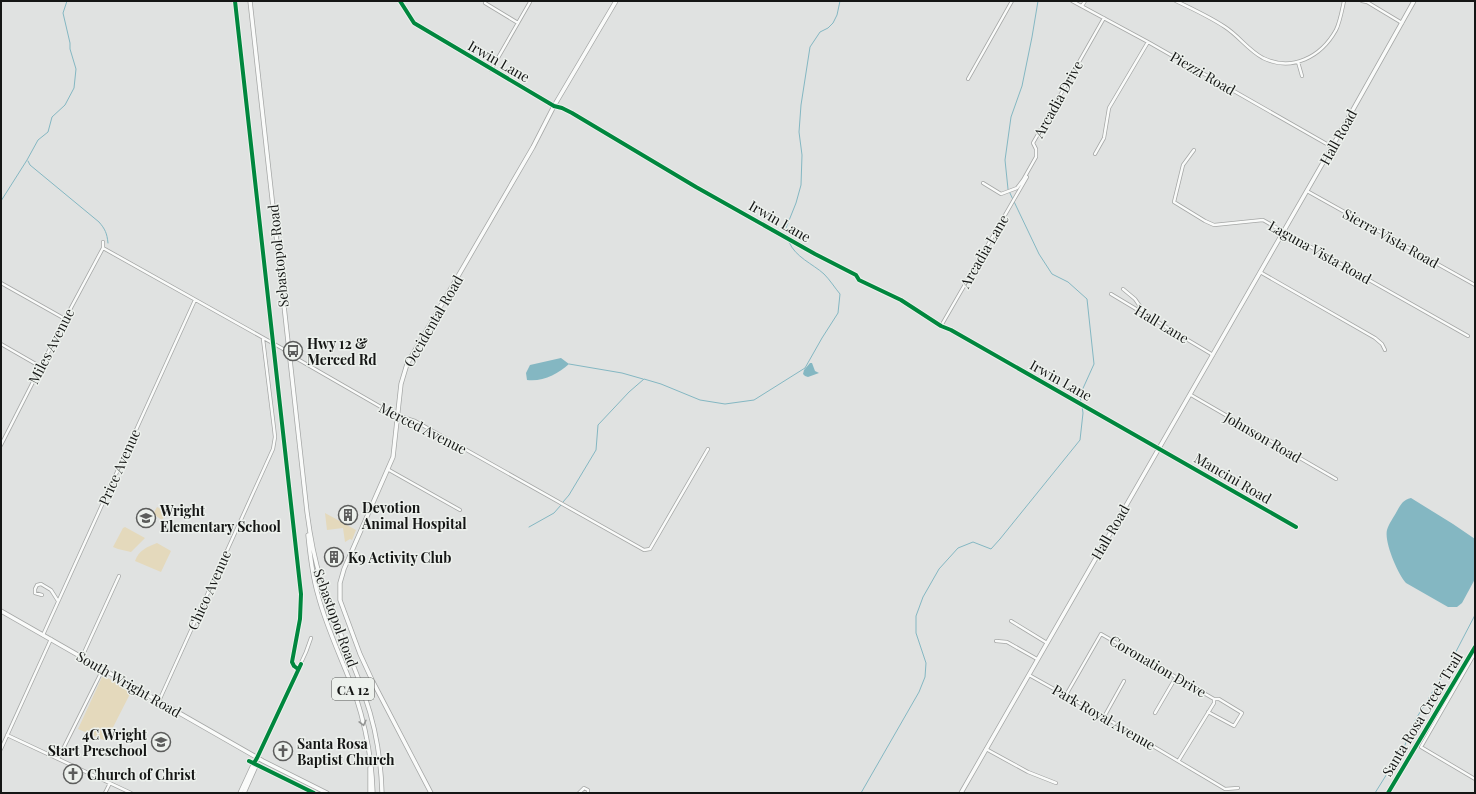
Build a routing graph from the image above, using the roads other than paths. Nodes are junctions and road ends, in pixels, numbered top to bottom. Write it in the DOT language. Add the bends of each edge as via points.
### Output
graph roads {
  1 [pos="250,1"];
  2 [pos="400,1"];
  3 [pos="616,1"];
  4 [pos="1012,1"];
  5 [pos="1072,1"];
  6 [pos="1085,1"];
  7 [pos="1176,1"];
  8 [pos="1344,1"];
  9 [pos="1362,1"];
  10 [pos="1414,1"];
  11 [pos="530,2"];
  12 [pos="485,4"];
  13 [pos="1082,6"];
  14 [pos="1104,18"];
  15 [pos="518,23"];
  16 [pos="1402,23"];
  17 [pos="1148,42"];
  18 [pos="1298,62"];
  19 [pos="491,70"];
  20 [pos="1302,76"];
  21 [pos="968,79"];
  22 [pos="554,106"];
  23 [pos="1332,147"];
  24 [pos="1194,150"];
  25 [pos="1095,154"];
  26 [pos="1027,177"];
  27 [pos="983,183"];
  28 [pos="1307,191"];
  29 [pos="1284,230"];
  30 [pos="103,242"];
  31 [pos="103,248"];
  32 [pos="1260,272"];
  33 [pos="1,283"];
  34 [pos="1475,285"];
  35 [pos="1123,289"];
  36 [pos="1111,294"];
  37 [pos="195,300"];
  38 [pos="1145,314"];
  39 [pos="65,319"];
  40 [pos="941,326"];
  41 [pos="1468,336"];
  42 [pos="264,339"];
  43 [pos="1,344"];
  44 [pos="1385,350"];
  45 [pos="289,354"];
  46 [pos="1213,355"];
  47 [pos="41,367"];
  48 [pos="1191,395"];
  49 [pos="398,416"];
  50 [pos="1,445"];
  51 [pos="1159,448"];
  52 [pos="708,449"];
  53 [pos="389,470"];
  54 [pos="1336,478"];
  55 [pos="460,510"];
  56 [pos="307,512"];
  57 [pos="1296,527"];
  58 [pos="119,576"];
  59 [pos="42,595"];
  60 [pos="58,602"];
  61 [pos="1,611"];
  62 [pos="1010,621"];
  63 [pos="43,635"];
  64 [pos="311,638"];
  65 [pos="51,639"];
  66 [pos="996,641"];
  67 [pos="1047,643"];
  68 [pos="1475,653"];
  69 [pos="82,657"];
  70 [pos="1037,659"];
  71 [pos="103,669"];
  72 [pos="1028,675"];
  73 [pos="1176,677"];
  74 [pos="1124,681"];
  75 [pos="1066,695"];
  76 [pos="1214,699"];
  77 [pos="159,701"];
  78 [pos="1208,712"];
  79 [pos="1155,713"];
  80 [pos="1104,717"];
  81 [pos="7,735"];
  82 [pos="1,749"];
  83 [pos="986,749"];
  84 [pos="257,758"];
  85 [pos="58,759"];
  86 [pos="1179,760"];
  87 [pos="1475,779"];
  88 [pos="110,783"];
  89 [pos="1056,784"];
  90 [pos="1238,788"];
  91 [pos="106,793"];
  92 [pos="131,793"];
  93 [pos="240,793"];
  94 [pos="244,793"];
  95 [pos="327,793"];
  96 [pos="372,793"];
  97 [pos="382,793"];
  98 [pos="431,793"];
  99 [pos="579,793"];
  100 [pos="588,793"];
  101 [pos="961,793"];
  1 -- 45 [label="street, Sebastopol Road / CA 12"];
  2 -- 19 [label="street, Irwin Lane" via="414,24"];
  3 -- 22 [label="street, Occidental Road"];
  4 -- 21 [label="street"];
  5 -- 13 [label="street, Piezzi Road"];
  6 -- 13 [label="street"];
  7 -- 18 [label="street" via="1227,28 1252,51 1264,58 1282,64"];
  8 -- 18 [label="street" via="1336,29 1326,46 1313,56"];
  9 -- 16 [label="street"];
  10 -- 16 [label="street, Hall Road"];
  11 -- 15 [label="street"];
  12 -- 15 [label="street"];
  13 -- 14 [label="street, Piezzi Road"];
  14 -- 17 [label="street, Piezzi Road"];
  14 -- 27 [label="street, Arcadia Drive" via="1033,143 1036,157 1017,188 1001,194"];
  15 -- 19 [label="street"];
  16 -- 23 [label="street, Hall Road"];
  17 -- 23 [label="street, Piezzi Road"];
  17 -- 25 [label="street" via="1109,108 1104,138"];
  18 -- 20 [label="street"];
  19 -- 22 [label="street, Irwin Lane"];
  22 -- 40 [label="street, Irwin Lane" via="572,113 696,187 856,275 859,280 901,300"];
  22 -- 49 [label="street, Occidental Road" via="530,153 408,361 401,384"];
  23 -- 28 [label="street, Hall Road"];
  24 -- 29 [label="street, Laguna Vista Road" via="1183,165 1174,202 1214,225 1263,220"];
  26 -- 40 [label="street, Arcadia Lane"];
  28 -- 29 [label="street, Hall Road"];
  28 -- 34 [label="street, Sierra Vista Road"];
  29 -- 32 [label="street, Hall Road"];
  29 -- 41 [label="street, Laguna Vista Road"];
  30 -- 31 [label="street"];
  31 -- 37 [label="street, Merced Avenue"];
  31 -- 39 [label="street, Miles Avenue"];
  32 -- 44 [label="street" via="1375,338"];
  32 -- 46 [label="street, Hall Road"];
  33 -- 39 [label="street"];
  35 -- 38 [label="street" via="1135,299"];
  36 -- 38 [label="street, Hall Lane"];
  37 -- 42 [label="street, Merced Avenue"];
  37 -- 60 [label="street, Price Avenue"];
  38 -- 46 [label="street, Hall Lane"];
  39 -- 47 [label="street, Miles Avenue"];
  40 -- 51 [label="street, Irwin Lane"];
  42 -- 45 [label="street, Merced Avenue"];
  42 -- 77 [label="street, Chico Avenue" via="275,437 273,449"];
  43 -- 47 [label="street"];
  45 -- 49 [label="street, Merced Avenue"];
  45 -- 56 [label="street, Sebastopol Road / CA 12"];
  46 -- 48 [label="street, Hall Road"];
  47 -- 50 [label="street, Miles Avenue"];
  48 -- 51 [label="street, Hall Road"];
  48 -- 54 [label="street, Johnson Road"];
  49 -- 52 [label="street, Merced Avenue" via="416,421 644,550 650,549"];
  49 -- 53 [label="street, Occidental Road" via="395,453"];
  51 -- 57 [label="street, Mancini Road"];
  51 -- 67 [label="street, Hall Road"];
  53 -- 55 [label="street"];
  53 -- 98 [label="street, Occidental Road" via="344,569 340,596 366,668"];
  56 -- 96 [label="street, Sebastopol Road / CA 12, one-way" via="312,566 318,595 364,724 371,761 369,774"];
  56 -- 97 [label="street, Sebastopol Road / CA 12" via="321,581 370,714 379,759"];
  58 -- 69 [label="street"];
  59 -- 60 [label="street" via="36,593 35,589 40,584 51,590"];
  60 -- 63 [label="street, Price Avenue"];
  61 -- 63 [label="street, South Wright Road"];
  62 -- 67 [label="street"];
  63 -- 65 [label="street, South Wright Road"];
  64 -- 84 [label="street"];
  65 -- 69 [label="street, South Wright Road"];
  65 -- 81 [label="street"];
  66 -- 70 [label="street" via="1007,642"];
  67 -- 70 [label="street, Hall Road"];
  68 -- 87 [label="street" via="1421,746"];
  69 -- 71 [label="street, South Wright Road"];
  70 -- 72 [label="street, Hall Road"];
  71 -- 77 [label="street, South Wright Road"];
  71 -- 85 [label="street"];
  72 -- 75 [label="street, Park Royal Avenue"];
  72 -- 83 [label="street, Hall Road"];
  73 -- 75 [label="street, Coronation Drive" via="1102,634"];
  73 -- 76 [label="street, Coronation Drive"];
  73 -- 79 [label="street"];
  74 -- 80 [label="street"];
  75 -- 80 [label="street, Park Royal Avenue"];
  76 -- 78 [label="street" via="1214,704"];
  76 -- 78 [label="street, Coronation Drive" via="1219,699 1242,713 1234,726"];
  77 -- 84 [label="street, South Wright Road"];
  78 -- 86 [label="street"];
  80 -- 86 [label="street, Park Royal Avenue"];
  81 -- 82 [label="street"];
  81 -- 85 [label="street"];
  83 -- 89 [label="street"];
  83 -- 101 [label="street, Hall Road"];
  84 -- 93 [label="street"];
  84 -- 94 [label="street"];
  84 -- 95 [label="street, South Wright Road"];
  85 -- 88 [label="street"];
  86 -- 90 [label="street, Park Royal Avenue" via="1184,766 1225,789"];
  88 -- 91 [label="street"];
  88 -- 92 [label="street"];
  99 -- 100 [label="street" via="584,788"];
}
